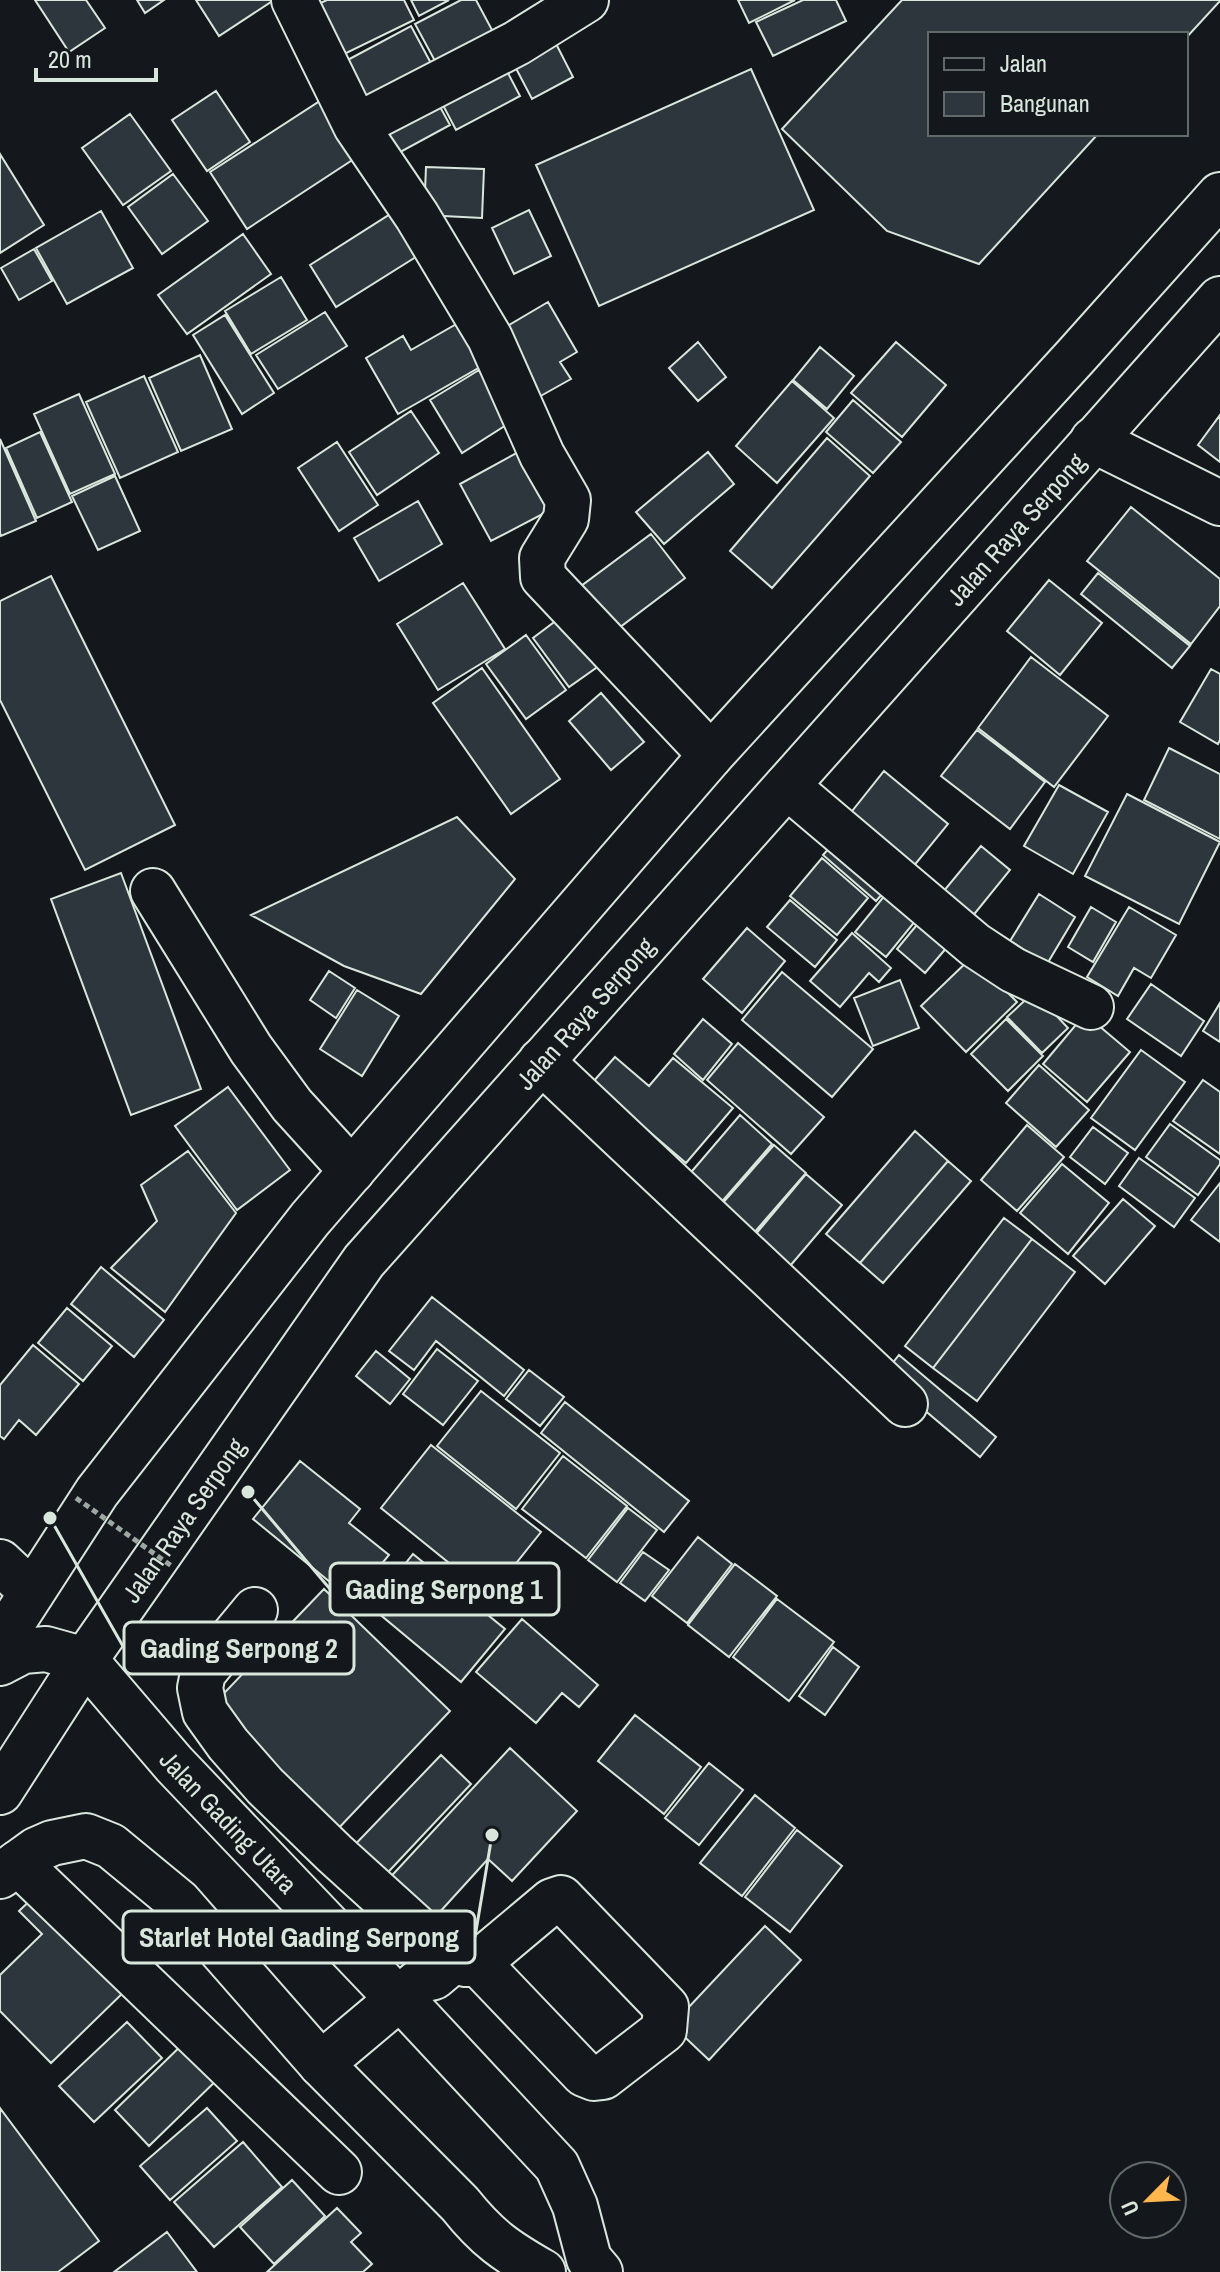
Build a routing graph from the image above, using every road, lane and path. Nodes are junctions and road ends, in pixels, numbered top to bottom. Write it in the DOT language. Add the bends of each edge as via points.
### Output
graph roads {
  1 [pos="294,0"];
  2 [pos="586,0"];
  3 [pos="356,126"];
  4 [pos="1220,195"];
  5 [pos="1220,299"];
  6 [pos="1093,440"];
  7 [pos="1220,503"];
  8 [pos="711,755"];
  9 [pos="787,786"];
  10 [pos="153,891"];
  11 [pos="1091,1007"];
  12 [pos="541,1061"];
  13 [pos="352,1171"];
  14 [pos="905,1404"];
  15 [pos="76,1498"];
  16 [pos="0,1562"];
  17 [pos="173,1567"];
  18 [pos="32,1592"];
  19 [pos="255,1610"];
  20 [pos="0,1642"];
  21 [pos="85,1660"];
  22 [pos="0,1663"];
  23 [pos="5,1784"];
  24 [pos="9,1870"];
  25 [pos="435,1982"];
  26 [pos="321,2064"];
  27 [pos="339,2172"];
  28 [pos="543,2272"];
  29 [pos="600,2272"];
  1 -- 3 [label="main road"];
  2 -- 3 [label="main road" via="517,43"];
  3 -- 8 [label="main road" via="490,338 568,500 566,519 542,558 543,577"];
  4 -- 8 [label="main road"];
  5 -- 6 [label="main road, Jalan Raya Serpong"];
  6 -- 7 [label="main road"];
  6 -- 9 [label="main road, Jalan Raya Serpong"];
  8 -- 13 [label="main road"];
  9 -- 11 [label="main road" via="975,945 1013,970"];
  9 -- 12 [label="main road, Jalan Raya Serpong"];
  10 -- 13 [label="main road" via="251,1049 292,1105"];
  12 -- 14 [label="main road"];
  12 -- 21 [label="main road, Jalan Raya Serpong" via="364,1261"];
  13 -- 18 [label="main road" via="108,1478"];
  15 -- 17 [label="path, bridge"];
  16 -- 18 [label="main road"];
  18 -- 20 [label="main road"];
  19 -- 25 [label="main road" via="203,1673 205,1712 265,1786 335,1854"];
  21 -- 22 [label="main road" via="46,1649 23,1651"];
  21 -- 23 [label="main road, Jalan Raya Serpong"];
  21 -- 25 [label="main road, Jalan Gading Utara" via="174,1764"];
  24 -- 26 [label="main road" via="52,1843 86,1836 111,1846 179,1902"];
  24 -- 27 [label="main road"];
  25 -- 26 [label="main road"];
  25 -- 29 [label="main road, Jalan Gading Utara" via="557,2166 575,2206 589,2259"];
  26 -- 28 [label="main road" via="480,2230"];
}
